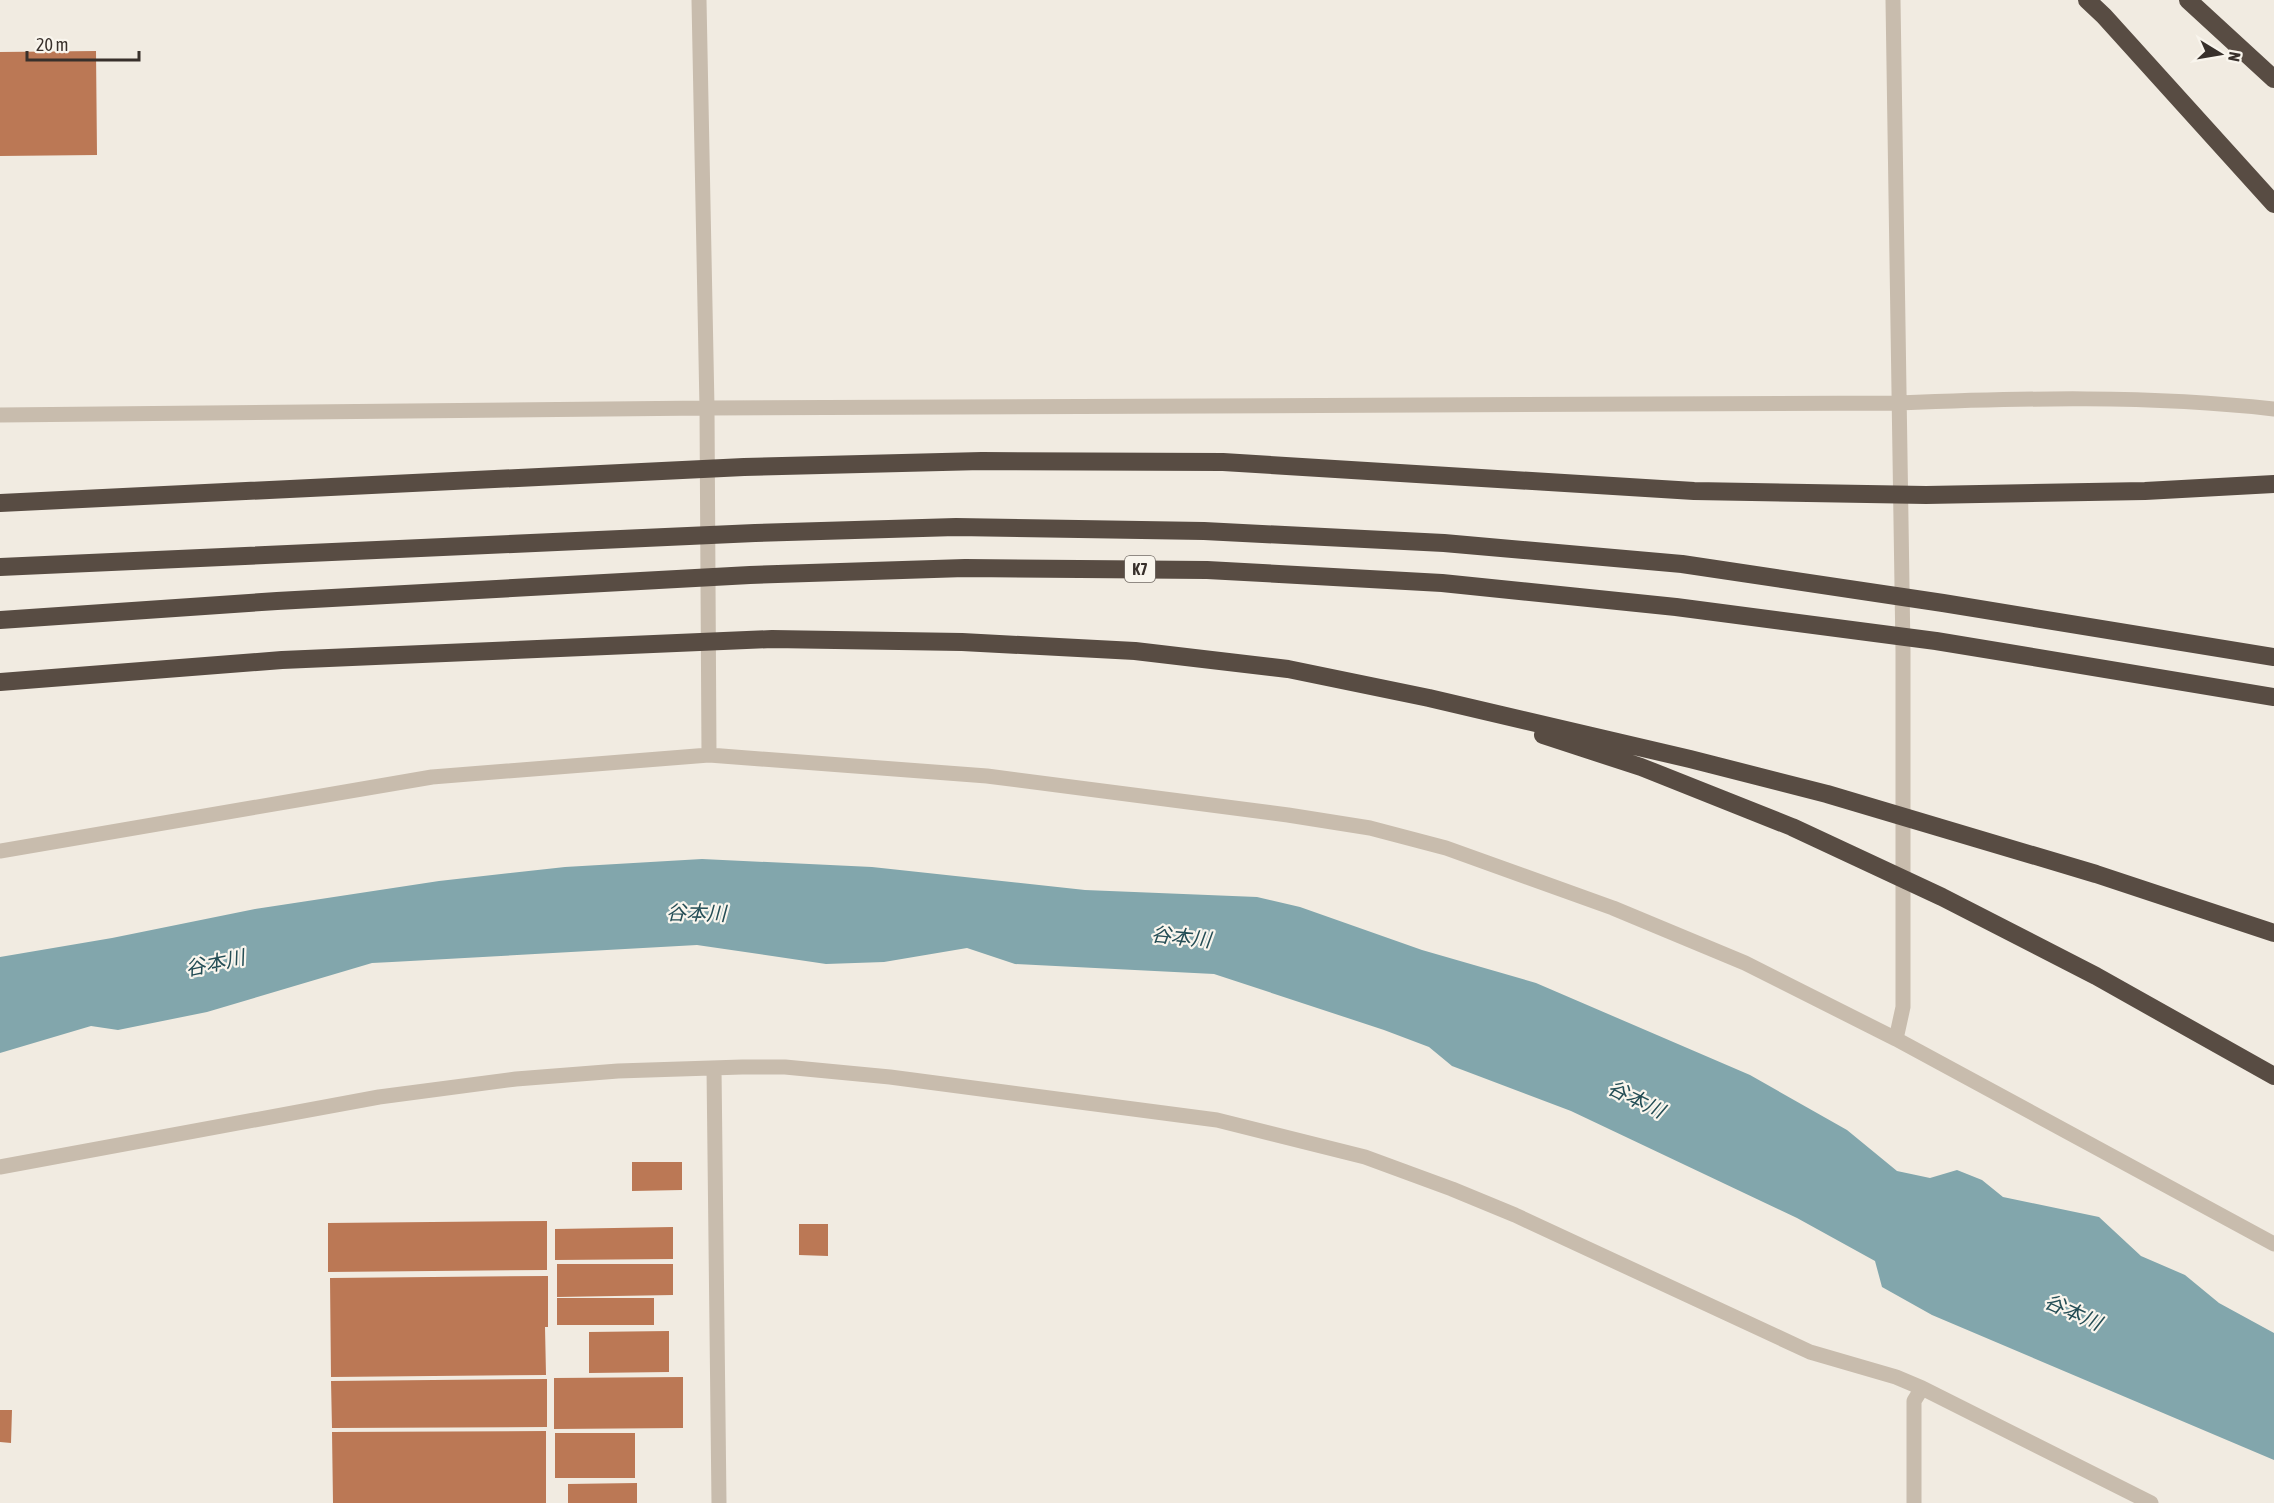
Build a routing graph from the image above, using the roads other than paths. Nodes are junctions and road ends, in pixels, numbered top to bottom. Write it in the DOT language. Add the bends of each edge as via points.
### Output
graph roads {
  1 [pos="699,0"];
  2 [pos="1893,0"];
  3 [pos="2087,0"];
  4 [pos="2188,0"];
  5 [pos="2274,79"];
  6 [pos="2274,204"];
  7 [pos="1898,403"];
  8 [pos="707,408"];
  9 [pos="2274,410"];
  10 [pos="0,415"];
  11 [pos="2274,484"];
  12 [pos="0,503"];
  13 [pos="0,567"];
  14 [pos="0,620"];
  15 [pos="2274,657"];
  16 [pos="0,682"];
  17 [pos="2274,697"];
  18 [pos="1429,698"];
  19 [pos="710,755"];
  20 [pos="0,851"];
  21 [pos="2274,933"];
  22 [pos="1896,1039"];
  23 [pos="714,1068"];
  24 [pos="2274,1076"];
  25 [pos="0,1167"];
  26 [pos="2274,1244"];
  27 [pos="1922,1388"];
  28 [pos="719,1503"];
  29 [pos="1914,1503"];
  30 [pos="2151,1503"];
  1 -- 8 [label="street"];
  2 -- 7 [label="street"];
  3 -- 6 [label="highway"];
  4 -- 5 [label="highway"];
  7 -- 8 [label="street"];
  7 -- 9 [label="street" via="2077,398"];
  7 -- 22 [label="street" via="1903,1007"];
  8 -- 10 [label="street"];
  8 -- 19 [label="street"];
  11 -- 12 [label="highway" via="1949,495 1706,492 1223,462 982,461 744,467"];
  13 -- 15 [label="highway, K7" via="956,527 1204,531 1444,543 1682,564"];
  14 -- 17 [label="highway, K7" via="750,575 965,568 1207,570 1442,583 1676,607 1936,641"];
  16 -- 18 [label="highway" via="282,660 772,639 962,642 1136,651 1288,669"];
  18 -- 21 [label="highway" via="1827,794 2096,874"];
  18 -- 24 [label="highway" via="1641,767 1792,827 2096,976"];
  19 -- 20 [label="street" via="432,777"];
  19 -- 22 [label="street" via="987,776 1370,828 1446,848 1613,908 1745,963"];
  22 -- 26 [label="street"];
  23 -- 25 [label="street" via="577,1074 447,1087"];
  23 -- 27 [label="street" via="785,1067 1033,1094 1217,1119 1323,1145 1406,1171 1505,1211 1810,1352"];
  23 -- 28 [label="street"];
  27 -- 29 [label="street" via="1914,1401"];
  27 -- 30 [label="street"];
}
